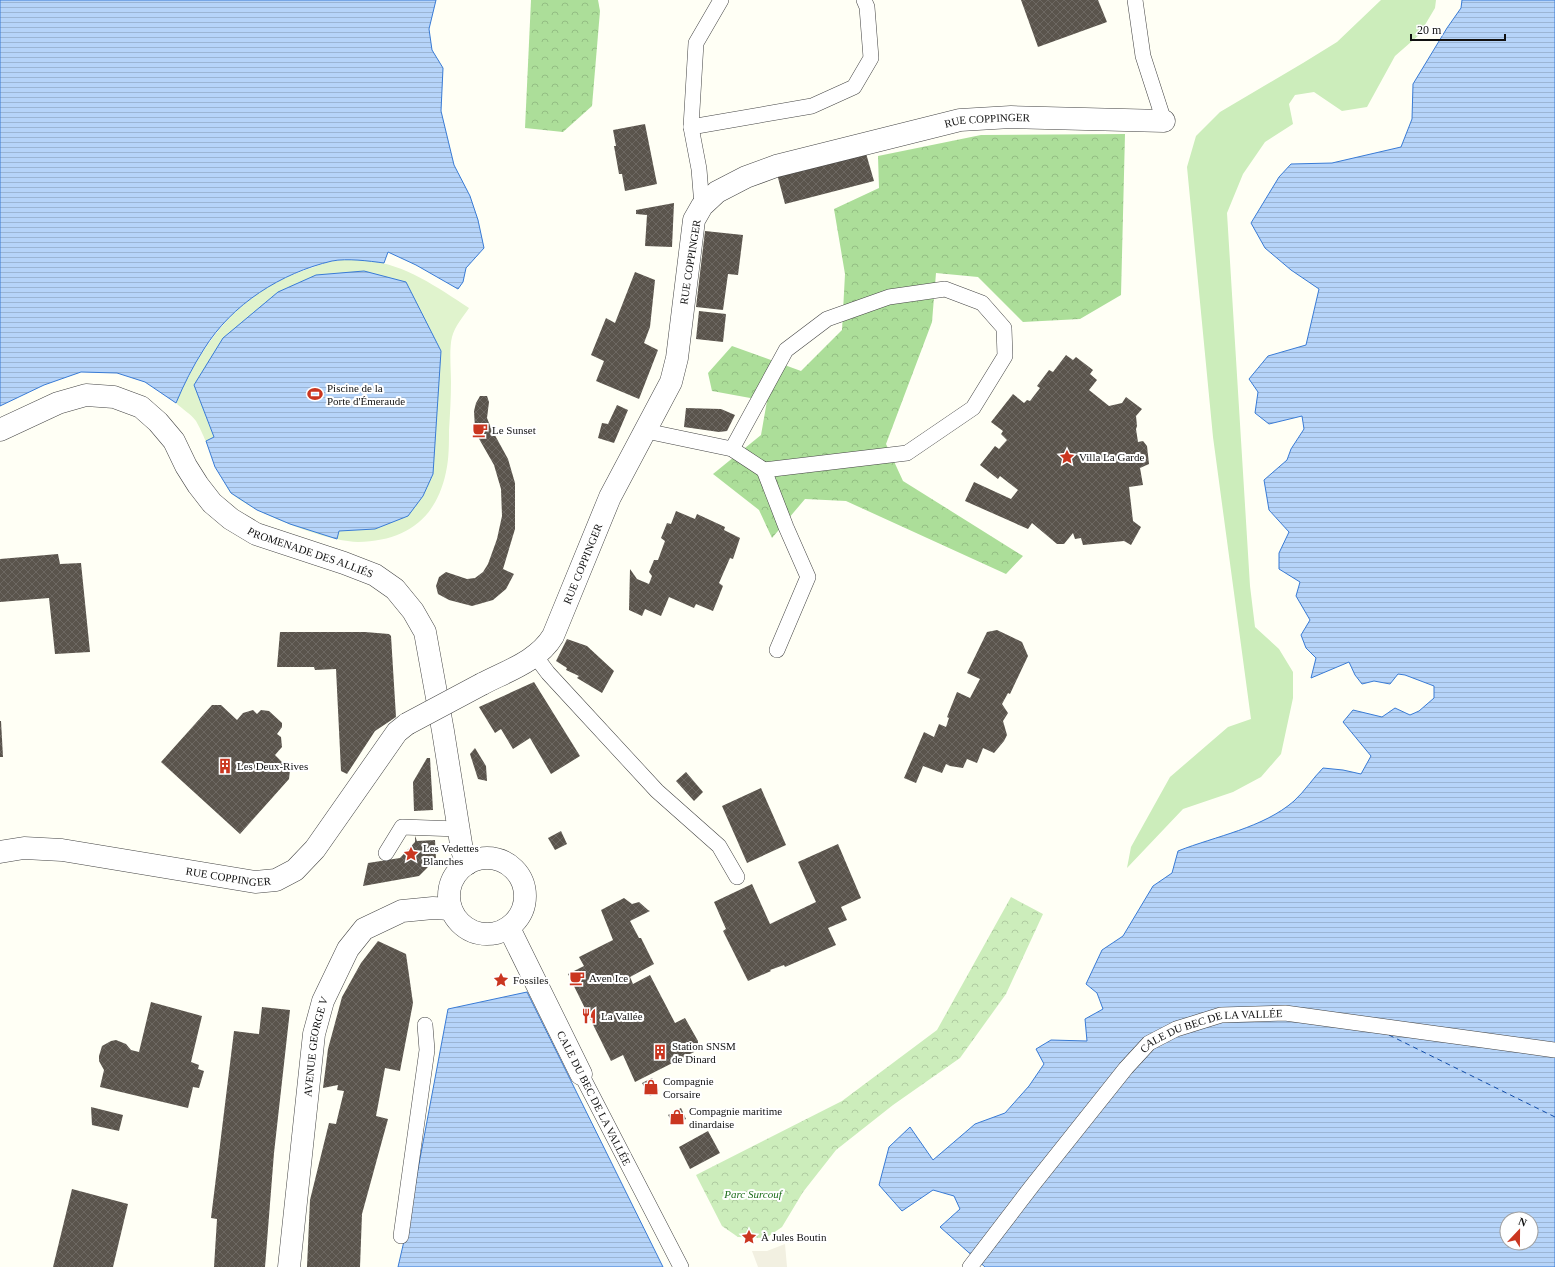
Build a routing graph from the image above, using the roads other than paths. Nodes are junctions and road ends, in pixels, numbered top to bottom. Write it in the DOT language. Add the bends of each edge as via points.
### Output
graph roads {
  1 [pos="720,0"];
  2 [pos="864,0"];
  3 [pos="1135,0"];
  4 [pos="1164,121"];
  5 [pos="691,127"];
  6 [pos="702,206"];
  7 [pos="0,430"];
  8 [pos="646,430"];
  9 [pos="732,450"];
  10 [pos="764,470"];
  11 [pos="777,650"];
  12 [pos="536,656"];
  13 [pos="458,829"];
  14 [pos="0,852"];
  15 [pos="386,853"];
  16 [pos="467,864"];
  17 [pos="737,877"];
  18 [pos="451,909"];
  19 [pos="509,928"];
  20 [pos="425,1025"];
  21 [pos="1555,1050"];
  22 [pos="582,1074"];
  23 [pos="400,1236"];
  24 [pos="289,1267"];
  25 [pos="681,1267"];
  26 [pos="970,1267"];
  1 -- 5 [label="lane" via="696,43"];
  2 -- 5 [label="lane" via="867,6 871,58 854,87 812,106"];
  3 -- 4 [label="lane" via="1143,56"];
  4 -- 6 [label="street, RUE COPPINGER" via="1011,117 960,120 776,166 746,177 717,192"];
  5 -- 6 [label="lane" via="699,168"];
  6 -- 8 [label="street, RUE COPPINGER" via="694,220 677,358 670,382"];
  7 -- 13 [label="street, PROMENADE DES ALLIÉS" via="58,402 86,395 114,397 141,407 174,441 186,466 212,503 231,519 256,534 375,575 395,589 426,632"];
  8 -- 9 [label="lane"];
  8 -- 12 [label="street, RUE COPPINGER" via="610,497 553,636 548,645"];
  9 -- 10 [label="lane"];
  9 -- 10 [label="lane" via="786,350 827,319 889,297 945,289 982,303 1004,328 1005,356 973,408 906,453"];
  10 -- 11 [label="lane" via="808,577"];
  12 -- 14 [label="street, RUE COPPINGER, bridge" via="407,724 397,732 315,849 295,870 276,880 255,882 62,850 24,848"];
  12 -- 17 [label="lane" via="548,674 657,791 719,846"];
  13 -- 15 [label="lane" via="402,827"];
  13 -- 16 [label="street, PROMENADE DES ALLIÉS"];
  16 -- 18 [label="street" via="457,872 451,884"];
  16 -- 19 [label="street" via="489,858 511,866 519,875 526,898 518,920"];
  18 -- 19 [label="street" via="460,924 475,933 493,934"];
  18 -- 24 [label="street, AVENUE GEORGE V" via="402,911 364,929 348,948 323,1001 314,1034"];
  19 -- 22 [label="street, CALE DU BEC DE LA VALLÉE"];
  20 -- 23 [label="lane" via="427,1050"];
  21 -- 26 [label="lane, CALE DU BEC DE LA VALLÉE" via="1285,1013 1221,1015 1176,1029 1149,1043 1126,1068"];
  22 -- 25 [label="lane, CALE DU BEC DE LA VALLÉE"];
}
